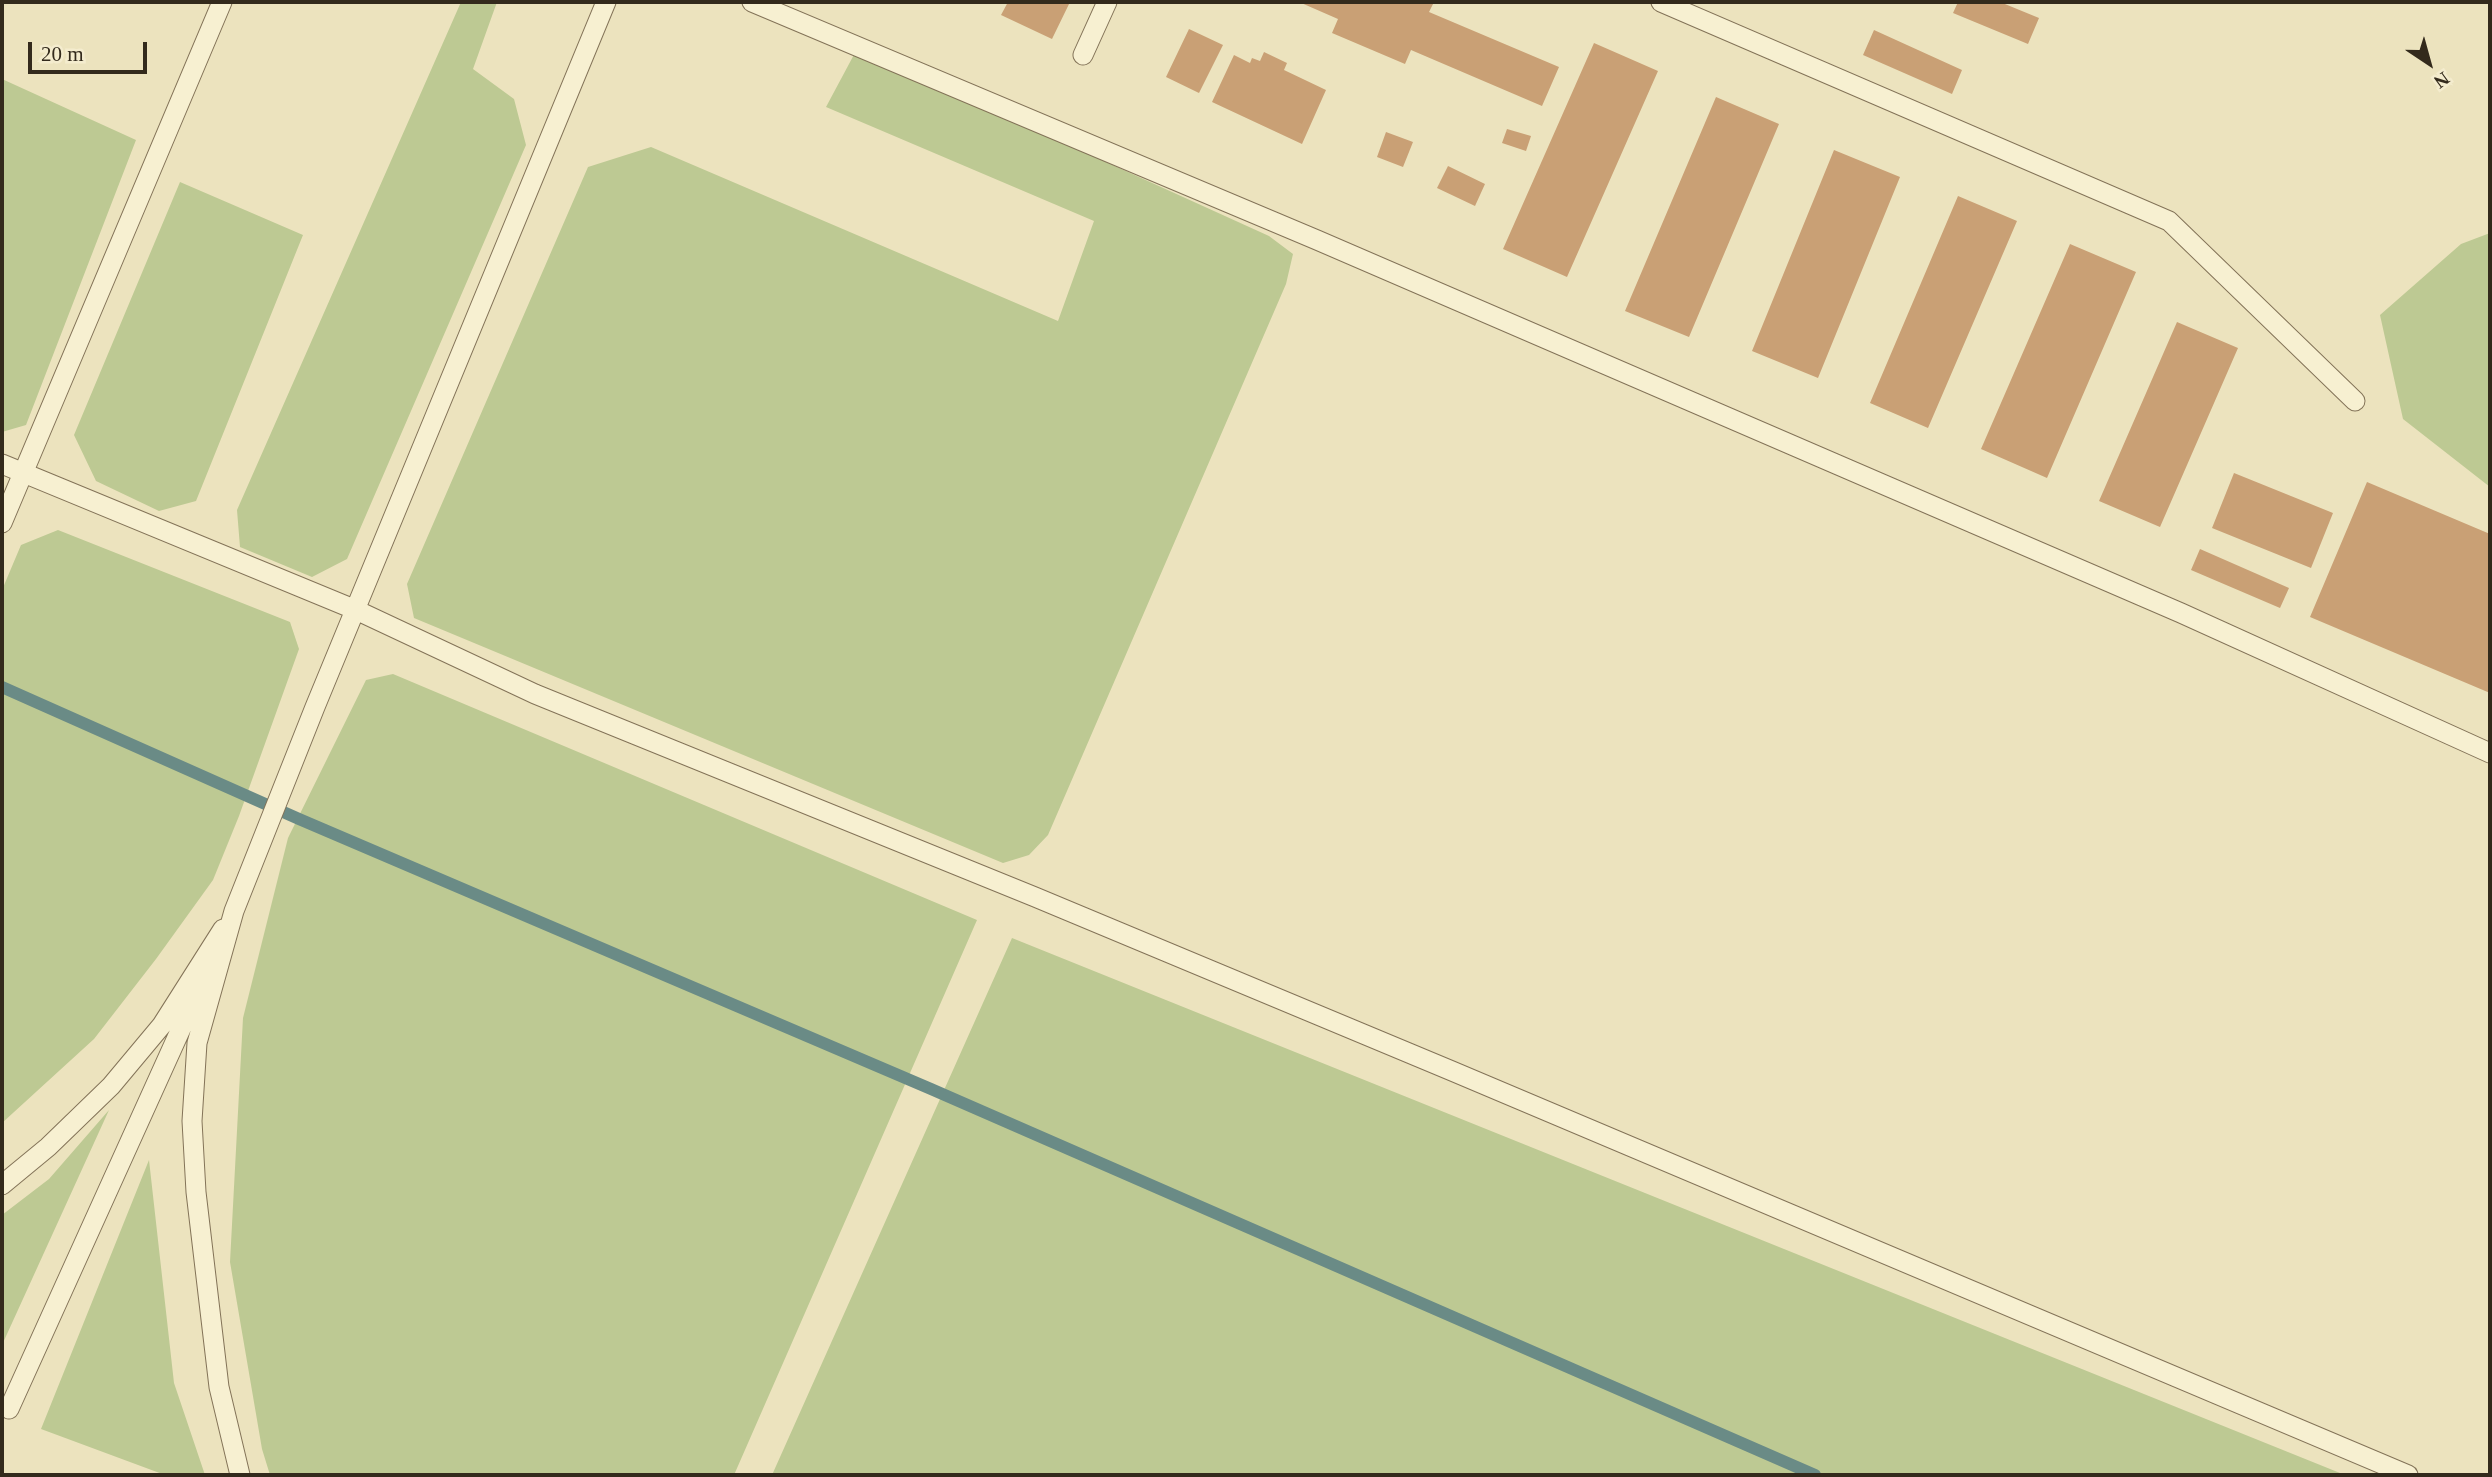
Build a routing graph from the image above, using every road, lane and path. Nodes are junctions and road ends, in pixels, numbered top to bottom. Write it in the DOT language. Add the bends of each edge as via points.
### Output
graph roads {
  1 [pos="222,2"];
  2 [pos="606,2"];
  3 [pos="752,2"];
  4 [pos="1107,2"];
  5 [pos="1661,2"];
  6 [pos="1083,55"];
  7 [pos="2355,401"];
  8 [pos="2,464"];
  9 [pos="23,472"];
  10 [pos="2,523"];
  11 [pos="356,610"];
  12 [pos="2490,752"];
  13 [pos="234,911"];
  14 [pos="2,1185"];
  15 [pos="9,1409"];
  16 [pos="240,1475"];
  17 [pos="2408,1475"];
  1 -- 9 [label="lane"];
  2 -- 11 [label="lane"];
  3 -- 12 [label="lane" via="2168,607"];
  4 -- 6 [label="lane"];
  5 -- 7 [label="lane" via="2169,221"];
  8 -- 9 [label="lane"];
  9 -- 10 [label="lane"];
  9 -- 11 [label="lane"];
  11 -- 13 [label="lane"];
  11 -- 17 [label="lane" via="535,694 1377,1039"];
  13 -- 14 [label="lane" via="162,1025 111,1086"];
  13 -- 15 [label="lane"];
  13 -- 16 [label="lane" via="197,1043 192,1121 219,1387"];
}
